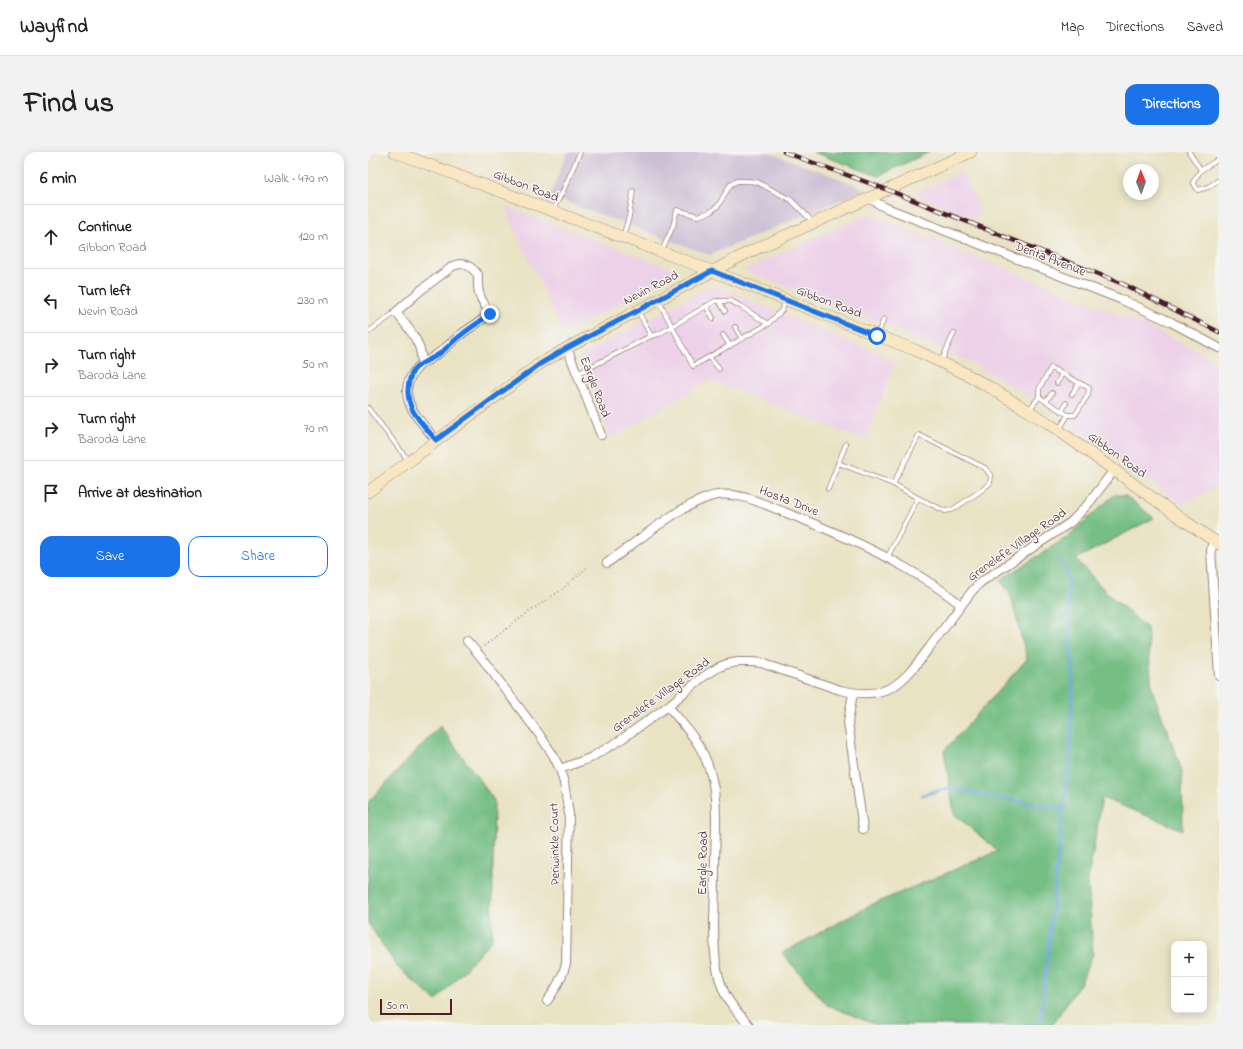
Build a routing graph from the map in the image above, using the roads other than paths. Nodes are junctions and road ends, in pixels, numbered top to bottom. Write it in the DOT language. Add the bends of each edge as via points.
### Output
graph roads {
  1 [pos="395,152"];
  2 [pos="580,152"];
  3 [pos="971,152"];
  4 [pos="1189,152"];
  5 [pos="1219,158"];
  6 [pos="1201,170"];
  7 [pos="1219,180"];
  8 [pos="633,191"];
  9 [pos="869,198"];
  10 [pos="552,211"];
  11 [pos="814,223"];
  12 [pos="622,237"];
  13 [pos="662,252"];
  14 [pos="712,271"];
  15 [pos="658,300"];
  16 [pos="786,300"];
  17 [pos="719,301"];
  18 [pos="706,306"];
  19 [pos="637,310"];
  20 [pos="396,312"];
  21 [pos="725,312"];
  22 [pos="713,318"];
  23 [pos="884,319"];
  24 [pos="768,324"];
  25 [pos="671,326"];
  26 [pos="735,327"];
  27 [pos="368,332"];
  28 [pos="954,333"];
  29 [pos="723,335"];
  30 [pos="651,336"];
  31 [pos="877,336"];
  32 [pos="742,339"];
  33 [pos="730,346"];
  34 [pos="567,348"];
  35 [pos="1219,348"];
  36 [pos="709,357"];
  37 [pos="941,362"];
  38 [pos="422,363"];
  39 [pos="719,369"];
  40 [pos="577,374"];
  41 [pos="1062,374"];
  42 [pos="1057,383"];
  43 [pos="1079,383"];
  44 [pos="1052,393"];
  45 [pos="1072,394"];
  46 [pos="1039,397"];
  47 [pos="1046,401"];
  48 [pos="1066,403"];
  49 [pos="368,408"];
  50 [pos="1029,411"];
  51 [pos="1062,411"];
  52 [pos="1068,415"];
  53 [pos="1059,430"];
  54 [pos="601,436"];
  55 [pos="436,440"];
  56 [pos="846,444"];
  57 [pos="409,461"];
  58 [pos="838,462"];
  59 [pos="1114,470"];
  60 [pos="893,484"];
  61 [pos="828,489"];
  62 [pos="368,492"];
  63 [pos="918,498"];
  64 [pos="1216,542"];
  65 [pos="887,558"];
  66 [pos="607,563"];
  67 [pos="961,605"];
  68 [pos="467,641"];
  69 [pos="1219,676"];
  70 [pos="852,693"];
  71 [pos="668,706"];
  72 [pos="560,769"];
  73 [pos="863,828"];
  74 [pos="547,1001"];
  75 [pos="749,1025"];
  1 -- 10 [label="main road, Gibbon Road"];
  2 -- 10 [label="lane"];
  3 -- 9 [label="main road, Nevin Road"];
  4 -- 6 [label="lane"];
  5 -- 6 [label="lane"];
  6 -- 7 [label="lane" via="1193,182 1198,190"];
  8 -- 12 [label="lane" via="629,217"];
  9 -- 11 [label="main road, Nevin Road"];
  9 -- 35 [label="street, Derita Avenue" via="884,207 1120,299 1171,322"];
  10 -- 12 [label="main road, Gibbon Road"];
  11 -- 13 [label="lane" via="791,200 757,182 737,182 730,185 718,206 710,212 698,216 677,210"];
  11 -- 14 [label="main road, Nevin Road"];
  12 -- 13 [label="main road, Gibbon Road"];
  13 -- 14 [label="main road, Gibbon Road"];
  14 -- 15 [label="main road, Nevin Road"];
  14 -- 16 [label="main road, Gibbon Road"];
  15 -- 19 [label="main road, Nevin Road"];
  15 -- 25 [label="lane"];
  16 -- 24 [label="lane" via="782,310"];
  16 -- 31 [label="main road, Gibbon Road"];
  17 -- 18 [label="lane"];
  17 -- 21 [label="lane"];
  17 -- 24 [label="lane" via="731,301"];
  18 -- 22 [label="lane"];
  18 -- 25 [label="lane"];
  19 -- 30 [label="lane"];
  19 -- 34 [label="main road, Nevin Road"];
  20 -- 27 [label="lane"];
  20 -- 38 [label="street" via="419,345"];
  20 -- 38 [label="street" via="453,266 464,263 478,275 477,289 490,314 439,354"];
  23 -- 31 [label="lane"];
  24 -- 32 [label="lane"];
  25 -- 30 [label="lane"];
  25 -- 36 [label="lane" via="693,366"];
  26 -- 32 [label="lane"];
  28 -- 37 [label="lane"];
  29 -- 33 [label="lane"];
  30 -- 40 [label="lane"];
  31 -- 37 [label="main road, Gibbon Road"];
  32 -- 33 [label="lane"];
  33 -- 36 [label="lane"];
  34 -- 40 [label="street, Eargle Road"];
  34 -- 55 [label="main road, Nevin Road" via="538,365"];
  36 -- 39 [label="lane"];
  37 -- 50 [label="main road, Gibbon Road"];
  38 -- 55 [label="street" via="413,370 409,379 407,397 412,410"];
  40 -- 54 [label="street, Eargle Road"];
  41 -- 42 [label="lane"];
  41 -- 43 [label="lane"];
  41 -- 46 [label="lane" via="1051,368 1039,389"];
  43 -- 45 [label="lane"];
  43 -- 52 [label="lane" via="1089,388 1088,394 1075,415"];
  44 -- 47 [label="lane"];
  46 -- 47 [label="lane"];
  46 -- 50 [label="lane"];
  47 -- 51 [label="lane"];
  48 -- 51 [label="lane"];
  49 -- 57 [label="lane"];
  50 -- 53 [label="main road, Gibbon Road"];
  51 -- 52 [label="lane"];
  52 -- 53 [label="lane"];
  53 -- 59 [label="main road, Gibbon Road"];
  55 -- 57 [label="main road, Nevin Road"];
  56 -- 58 [label="lane"];
  57 -- 62 [label="main road, Nevin Road"];
  58 -- 60 [label="lane"];
  58 -- 61 [label="lane"];
  59 -- 64 [label="main road, Gibbon Road"];
  59 -- 67 [label="street, Grenelefe Village Road" via="1090,503 1071,522 981,582"];
  60 -- 63 [label="lane"];
  60 -- 63 [label="lane" via="919,435 985,468 991,476 990,483 982,490 952,510 945,511"];
  63 -- 65 [label="lane"];
  64 -- 69 [label="street" via="1211,551"];
  65 -- 66 [label="street, Hosta Drive" via="805,520 748,498 726,495 701,500 667,519"];
  65 -- 67 [label="street, Hosta Drive"];
  67 -- 70 [label="street, Grenelefe Village Road" via="914,668 902,680 890,688 874,693"];
  68 -- 72 [label="street, Periwinkle Court" via="539,734 554,755"];
  70 -- 71 [label="street, Grenelefe Village Road" via="761,663 738,662 719,667 703,677"];
  70 -- 73 [label="street" via="848,722"];
  71 -- 72 [label="street, Grenelefe Village Road" via="601,752"];
  71 -- 75 [label="street, Eargle Road" via="692,735 706,759 714,787 715,956 726,994 732,1006"];
  72 -- 74 [label="street, Periwinkle Court" via="569,814 566,964 563,975"];
}
